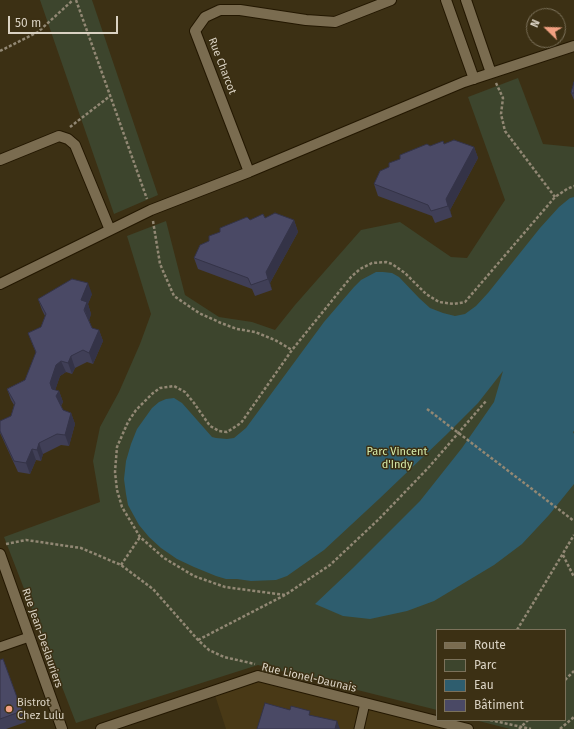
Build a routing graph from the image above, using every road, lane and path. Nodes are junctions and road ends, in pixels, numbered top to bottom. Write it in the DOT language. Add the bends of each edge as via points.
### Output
graph roads {
  1 [pos="73,0"];
  2 [pos="76,0"];
  3 [pos="391,0"];
  4 [pos="446,0"];
  5 [pos="466,0"];
  6 [pos="574,46"];
  7 [pos="0,51"];
  8 [pos="491,73"];
  9 [pos="474,79"];
  10 [pos="110,96"];
  11 [pos="59,136"];
  12 [pos="0,160"];
  13 [pos="249,172"];
  14 [pos="574,186"];
  15 [pos="555,197"];
  16 [pos="151,210"];
  17 [pos="110,230"];
  18 [pos="0,284"];
  19 [pos="292,350"];
  20 [pos="486,401"];
  21 [pos="427,410"];
  22 [pos="458,433"];
  23 [pos="574,521"];
  24 [pos="574,535"];
  25 [pos="140,537"];
  26 [pos="0,546"];
  27 [pos="0,554"];
  28 [pos="562,555"];
  29 [pos="121,565"];
  30 [pos="574,577"];
  31 [pos="285,595"];
  32 [pos="518,629"];
  33 [pos="29,637"];
  34 [pos="198,640"];
  35 [pos="0,647"];
  36 [pos="261,666"];
  37 [pos="574,671"];
  38 [pos="566,679"];
  39 [pos="365,703"];
  40 [pos="574,717"];
  41 [pos="436,721"];
  42 [pos="436,721"];
  43 [pos="494,721"];
  44 [pos="520,728"];
  45 [pos="62,729"];
  46 [pos="102,729"];
  47 [pos="359,729"];
  48 [pos="468,729"];
  49 [pos="530,729"];
  50 [pos="560,729"];
  1 -- 7 [label="path" via="38,32"];
  2 -- 10 [label="path"];
  3 -- 13 [label="street, Rue Charcot" via="335,22 240,10 220,10 205,17 195,31"];
  4 -- 9 [label="street"];
  5 -- 8 [label="street"];
  6 -- 8 [label="street"];
  8 -- 9 [label="street"];
  8 -- 15 [label="path" via="503,98 501,114 505,131"];
  9 -- 13 [label="street"];
  10 -- 11 [label="path"];
  10 -- 16 [label="path"];
  11 -- 12 [label="street"];
  11 -- 17 [label="street" via="75,145"];
  13 -- 16 [label="street"];
  14 -- 15 [label="path"];
  15 -- 19 [label="path" via="465,302 439,302 392,264 372,263 351,277"];
  16 -- 17 [label="street"];
  16 -- 19 [label="path" via="160,264 174,296 199,313 238,329 255,332"];
  17 -- 18 [label="street"];
  19 -- 25 [label="path" via="241,423 227,432 210,426 185,392 174,386 160,388 152,393 136,410 117,447 115,472 122,507"];
  20 -- 22 [label="path"];
  21 -- 22 [label="path"];
  22 -- 23 [label="path"];
  22 -- 31 [label="path" via="379,519 330,565"];
  24 -- 28 [label="path"];
  25 -- 29 [label="path"];
  25 -- 31 [label="path" via="164,558 194,576 225,587"];
  26 -- 29 [label="path" via="26,540 81,548"];
  27 -- 33 [label="street, Rue Jean-Deslauriers"];
  28 -- 30 [label="path"];
  28 -- 32 [label="path"];
  29 -- 34 [label="path" via="153,589"];
  31 -- 34 [label="path"];
  33 -- 35 [label="lane"];
  33 -- 45 [label="street, Rue Jean-Deslauriers"];
  34 -- 36 [label="path" via="209,650 224,657"];
  37 -- 38 [label="path"];
  39 -- 42 [label="street, Rue Lionel-Daunais"];
  39 -- 46 [label="street, Rue Lionel-Daunais" via="258,676"];
  39 -- 47 [label="lane"];
  40 -- 50 [label="path"];
  41 -- 48 [label="street, Rue Lionel-Daunais"];
  43 -- 44 [label="path"];
  44 -- 49 [label="path"];
}
